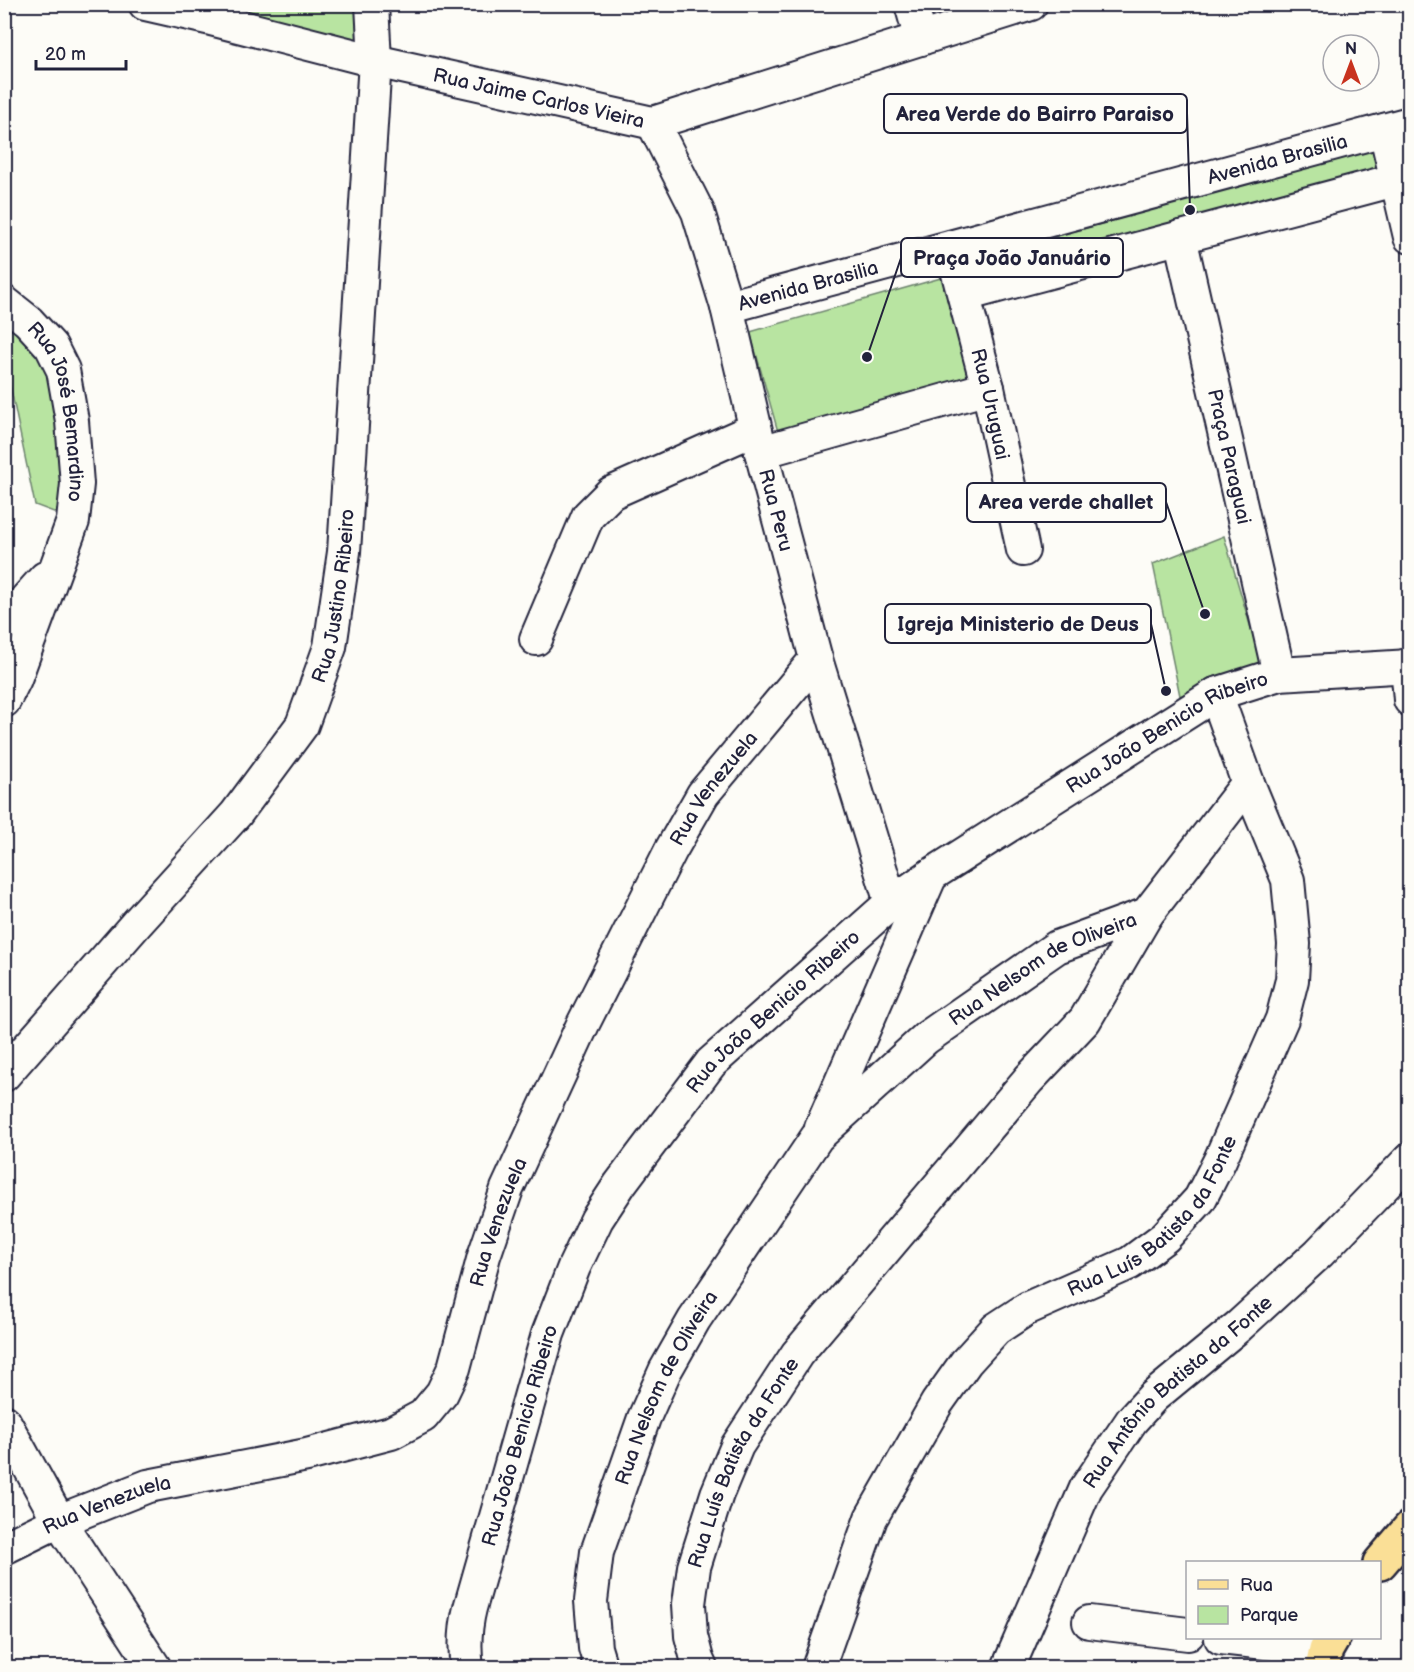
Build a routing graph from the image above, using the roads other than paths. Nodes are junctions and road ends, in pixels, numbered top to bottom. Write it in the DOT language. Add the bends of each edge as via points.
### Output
graph roads {
  1 [pos="145,4"];
  2 [pos="372,4"];
  3 [pos="911,4"];
  4 [pos="1031,4"];
  5 [pos="212,12"];
  6 [pos="921,39"];
  7 [pos="375,61"];
  8 [pos="653,123"];
  9 [pos="1397,127"];
  10 [pos="1403,178"];
  11 [pos="1180,237"];
  12 [pos="1410,237"];
  13 [pos="951,247"];
  14 [pos="964,295"];
  15 [pos="4,302"];
  16 [pos="727,306"];
  17 [pos="988,388"];
  18 [pos="758,440"];
  19 [pos="1023,550"];
  20 [pos="57,564"];
  21 [pos="4,624"];
  22 [pos="536,639"];
  23 [pos="816,659"];
  24 [pos="1408,666"];
  25 [pos="1279,674"];
  26 [pos="1216,694"];
  27 [pos="1410,700"];
  28 [pos="4,702"];
  29 [pos="1248,783"];
  30 [pos="931,875"];
  31 [pos="891,903"];
  32 [pos="1147,914"];
  33 [pos="4,1075"];
  34 [pos="817,1137"];
  35 [pos="1410,1159"];
  36 [pos="4,1421"];
  37 [pos="59,1521"];
  38 [pos="1410,1528"];
  39 [pos="4,1548"];
  40 [pos="1381,1562"];
  41 [pos="1089,1622"];
  42 [pos="1186,1634"];
  43 [pos="1229,1639"];
  44 [pos="1327,1652"];
  45 [pos="156,1668"];
  46 [pos="467,1668"];
  47 [pos="601,1668"];
  48 [pos="701,1668"];
  49 [pos="818,1668"];
  50 [pos="1008,1668"];
  1 -- 5 [label="street, Rua Jaime Carlos Vieira"];
  2 -- 7 [label="street, Rua Justino Ribeiro"];
  3 -- 6 [label="street"];
  4 -- 6 [label="street, Rua Jaime Carlos Vieira"];
  5 -- 7 [label="street, Rua Jaime Carlos Vieira"];
  6 -- 8 [label="street, Rua Jaime Carlos Vieira"];
  7 -- 8 [label="street, Rua Jaime Carlos Vieira"];
  7 -- 33 [label="street, Rua Justino Ribeiro" via="344,552 330,648 302,725 236,814"];
  8 -- 16 [label="street, Rua Peru" via="698,212"];
  9 -- 10 [label="street"];
  9 -- 13 [label="street, Avenida Brasilia"];
  10 -- 11 [label="street"];
  10 -- 12 [label="street"];
  11 -- 14 [label="street"];
  11 -- 25 [label="street, Praça Paraguai"];
  13 -- 14 [label="street, Rua Uruguai"];
  13 -- 16 [label="street, Avenida Brasilia"];
  14 -- 17 [label="street, Rua Uruguai"];
  15 -- 20 [label="street, Rua José Bemardino" via="51,346 63,370 77,484 73,521"];
  16 -- 18 [label="street, Rua Peru"];
  17 -- 18 [label="street"];
  17 -- 19 [label="street, Rua Uruguai"];
  18 -- 22 [label="street" via="611,493 588,516"];
  18 -- 23 [label="street, Rua Peru"];
  20 -- 21 [label="street, Rua José Bemardino"];
  20 -- 28 [label="street"];
  23 -- 31 [label="street, Rua Peru"];
  23 -- 37 [label="street, Rua Venezuela" via="703,794 671,850 583,1024 507,1189 484,1256 454,1368 442,1393 423,1416 391,1433 307,1455 148,1486"];
  24 -- 25 [label="street, Rua João Benicio Ribeiro"];
  24 -- 27 [label="street"];
  25 -- 26 [label="street, Rua João Benicio Ribeiro"];
  26 -- 29 [label="street, Rua Luís Batista da Fonte"];
  26 -- 30 [label="street, Rua João Benicio Ribeiro"];
  29 -- 32 [label="street, Rua Nelsom de Oliveira"];
  29 -- 49 [label="street, Rua Luís Batista da Fonte" via="1288,880 1294,944 1292,980 1282,1019 1220,1160 1200,1199 1165,1237 1130,1263 1028,1308 996,1329 966,1362 937,1403 871,1518"];
  30 -- 31 [label="street, Rua João Benicio Ribeiro"];
  30 -- 34 [label="street, Rua Nelsom de Oliveira"];
  31 -- 46 [label="street, Rua João Benicio Ribeiro" via="711,1063 597,1219 548,1334 465,1628"];
  32 -- 34 [label="street, Rua Nelsom de Oliveira" via="1057,947 926,1038"];
  32 -- 48 [label="street, Rua Luís Batista da Fonte" via="1085,1020 1029,1078 797,1354 737,1446 694,1568 689,1604 691,1636"];
  34 -- 47 [label="street, Rua Nelsom de Oliveira" via="694,1320 644,1418 597,1552 591,1601"];
  35 -- 50 [label="street, Rua Antônio Batista da Fonte" via="1311,1260 1153,1397 1132,1420 1086,1488"];
  36 -- 37 [label="street"];
  37 -- 39 [label="street, Rua Venezuela"];
  37 -- 45 [label="street"];
  38 -- 40 [label="main road"];
  41 -- 42 [label="street"];
  43 -- 44 [label="street"];
}
